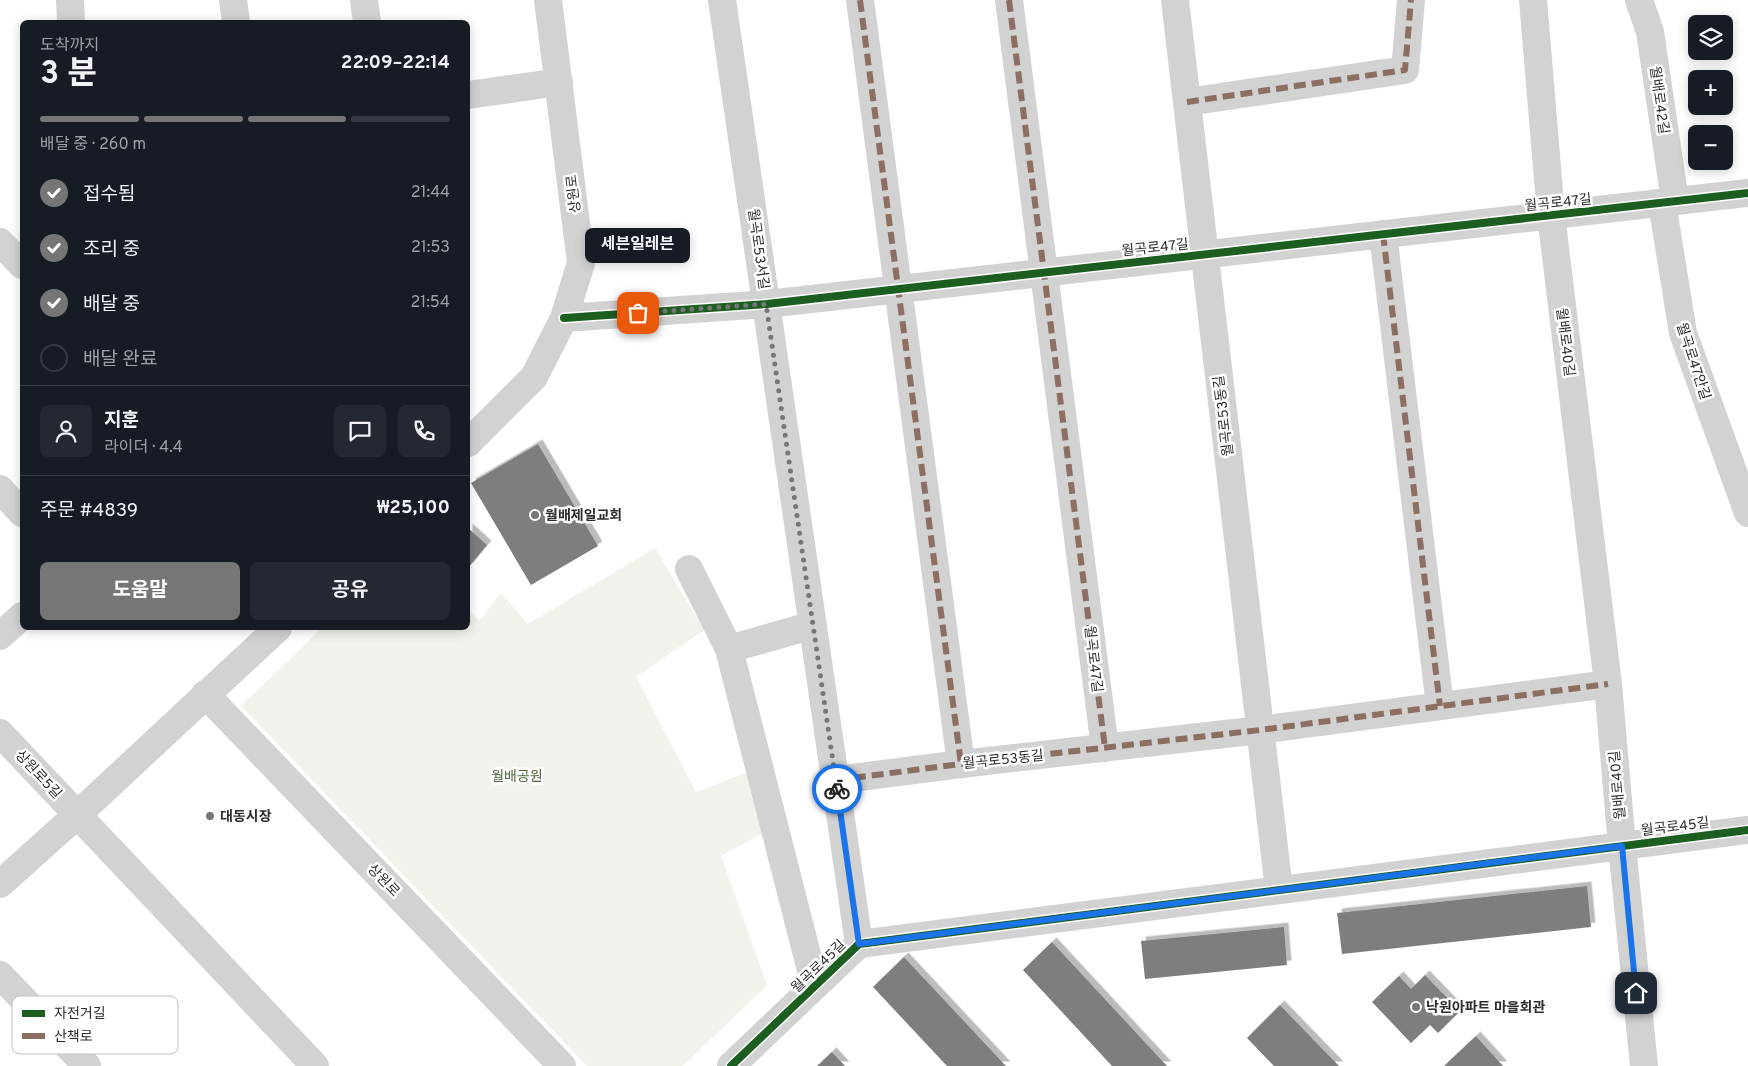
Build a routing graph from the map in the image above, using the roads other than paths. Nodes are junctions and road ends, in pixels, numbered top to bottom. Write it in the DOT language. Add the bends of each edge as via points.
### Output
graph roads {
  1 [pos="70,0"];
  2 [pos="233,0"];
  3 [pos="364,0"];
  4 [pos="548,0"];
  5 [pos="722,0"];
  6 [pos="860,0"];
  7 [pos="1009,0"];
  8 [pos="1175,0"];
  9 [pos="1411,0"];
  10 [pos="1533,0"];
  11 [pos="1639,0"];
  12 [pos="71,20"];
  13 [pos="236,20"];
  14 [pos="367,20"];
  15 [pos="559,82"];
  16 [pos="470,95"];
  17 [pos="1187,102"];
  18 [pos="1748,193"];
  19 [pos="1669,202"];
  20 [pos="1551,215"];
  21 [pos="1383,234"];
  22 [pos="1204,255"];
  23 [pos="1044,272"];
  24 [pos="898,289"];
  25 [pos="766,304"];
  26 [pos="564,318"];
  27 [pos="470,441"];
  28 [pos="0,489"];
  29 [pos="20,511"];
  30 [pos="1748,513"];
  31 [pos="689,569"];
  32 [pos="20,618"];
  33 [pos="813,625"];
  34 [pos="276,630"];
  35 [pos="0,636"];
  36 [pos="730,649"];
  37 [pos="1608,684"];
  38 [pos="206,694"];
  39 [pos="1440,706"];
  40 [pos="1260,730"];
  41 [pos="0,733"];
  42 [pos="1105,748"];
  43 [pos="961,764"];
  44 [pos="836,780"];
  45 [pos="77,815"];
  46 [pos="1748,830"];
  47 [pos="1622,846"];
  48 [pos="0,884"];
  49 [pos="1278,890"];
  50 [pos="859,944"];
  51 [pos="0,975"];
  52 [pos="815,986"];
  53 [pos="20,996"];
  54 [pos="76,1054"];
  55 [pos="87,1066"];
  56 [pos="315,1066"];
  57 [pos="562,1066"];
  58 [pos="731,1066"];
  59 [pos="1644,1066"];
  1 -- 12 [label="street"];
  2 -- 13 [label="street"];
  3 -- 14 [label="street"];
  4 -- 15 [label="street, 상원로"];
  5 -- 25 [label="street, 월곡로53서길"];
  6 -- 24 [label="street"];
  7 -- 23 [label="street, 월곡로47길"];
  8 -- 17 [label="street, 월곡로53동길"];
  9 -- 17 [label="street" via="1405,70"];
  10 -- 20 [label="street, 월배로40길"];
  11 -- 19 [label="street, 월배로42길" via="1650,32"];
  15 -- 16 [label="street"];
  15 -- 26 [label="street, 상원로" via="581,263"];
  17 -- 22 [label="street, 월곡로53동길"];
  18 -- 19 [label="street, 월곡로47길"];
  19 -- 20 [label="street, 월곡로47길"];
  19 -- 30 [label="street, 월곡로47안길" via="1683,333"];
  20 -- 21 [label="street, 월곡로47길"];
  20 -- 37 [label="street, 월배로40길"];
  21 -- 22 [label="street, 월곡로47길"];
  21 -- 39 [label="street"];
  22 -- 23 [label="street, 월곡로47길"];
  22 -- 40 [label="street, 월곡로53동길"];
  23 -- 24 [label="street, 월곡로47길"];
  23 -- 42 [label="street, 월곡로47길"];
  24 -- 25 [label="street, 월곡로47길"];
  24 -- 43 [label="street"];
  25 -- 26 [label="street, 월곡로47길"];
  25 -- 33 [label="street, 월곡로53서길"];
  26 -- 27 [label="street, 상원로" via="534,377"];
  28 -- 29 [label="street"];
  31 -- 36 [label="street, 월곡로45길"];
  32 -- 35 [label="street"];
  33 -- 36 [label="street"];
  33 -- 44 [label="street, 월곡로53서길"];
  34 -- 38 [label="street"];
  36 -- 52 [label="street, 월곡로45길"];
  37 -- 39 [label="street"];
  37 -- 47 [label="street, 월배로40길"];
  38 -- 45 [label="street"];
  38 -- 57 [label="street, 상원로"];
  39 -- 40 [label="street"];
  40 -- 42 [label="street, 월곡로53동길"];
  40 -- 49 [label="street, 월곡로53동길"];
  41 -- 45 [label="street, 상원로5길"];
  42 -- 43 [label="street, 월곡로53동길"];
  43 -- 44 [label="street, 월곡로53동길"];
  44 -- 50 [label="street, 월곡로53서길"];
  45 -- 48 [label="street"];
  45 -- 56 [label="street"];
  46 -- 47 [label="street, 월곡로45길"];
  47 -- 49 [label="street, 월곡로45길"];
  47 -- 59 [label="street, 월배로40길"];
  49 -- 50 [label="street, 월곡로45길"];
  50 -- 52 [label="street, 월곡로45길"];
  51 -- 53 [label="street"];
  52 -- 58 [label="street, 월곡로45길"];
  54 -- 55 [label="street"];
}
